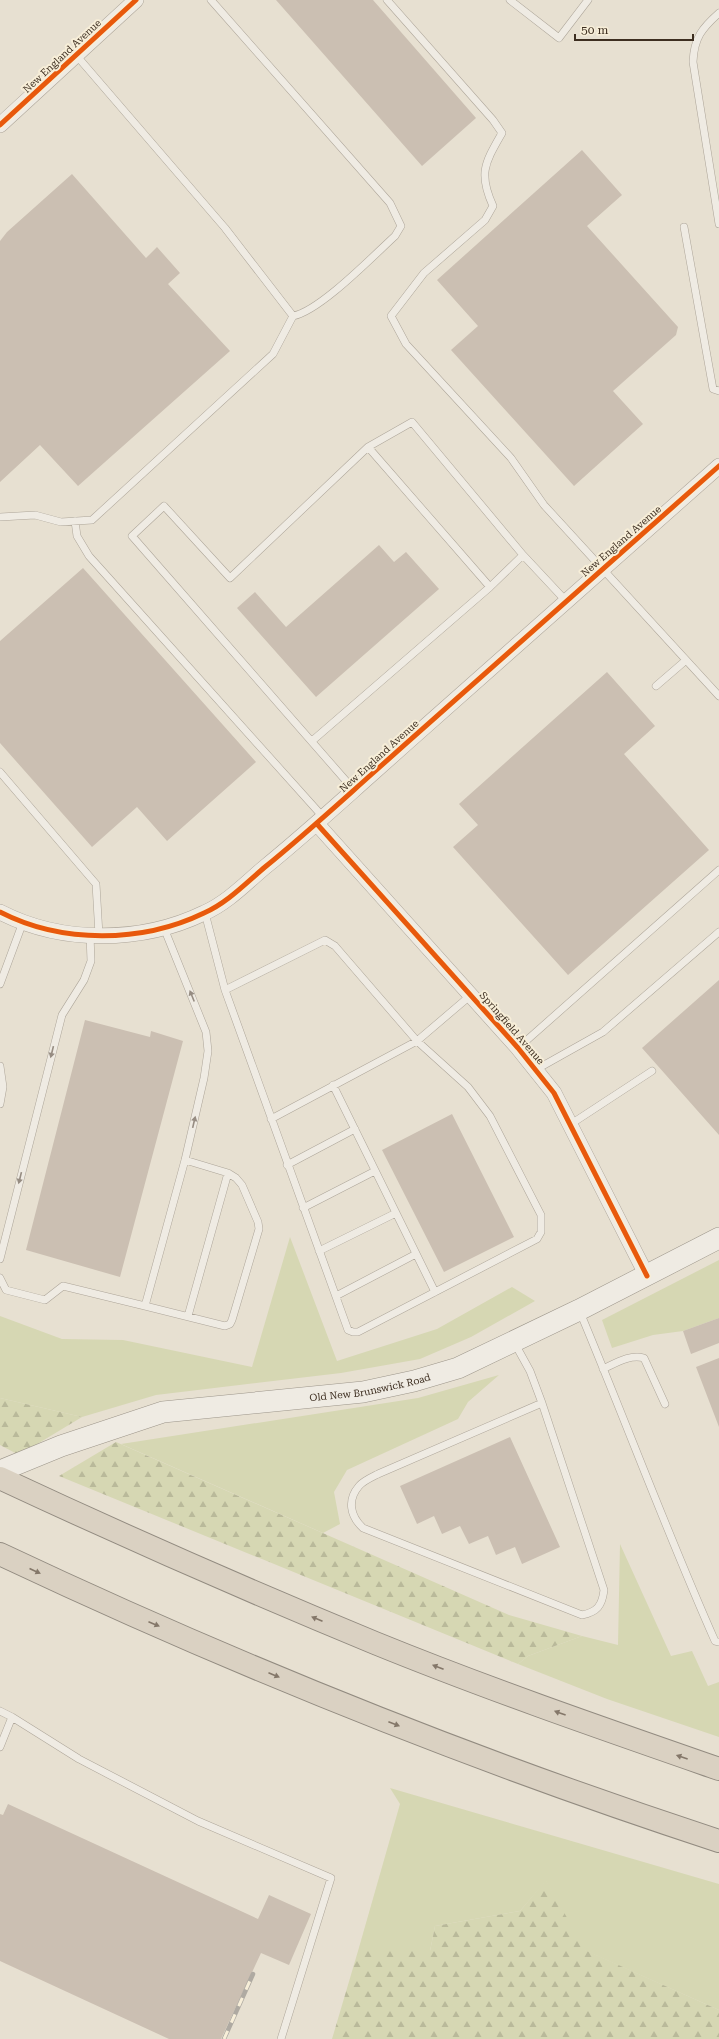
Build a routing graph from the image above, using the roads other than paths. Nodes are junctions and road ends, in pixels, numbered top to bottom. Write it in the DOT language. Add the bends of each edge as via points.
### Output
graph roads {
  1 [pos="136,0"];
  2 [pos="211,0"];
  3 [pos="387,0"];
  4 [pos="510,0"];
  5 [pos="588,0"];
  6 [pos="719,13"];
  7 [pos="76,55"];
  8 [pos="0,125"];
  9 [pos="719,224"];
  10 [pos="684,227"];
  11 [pos="293,316"];
  12 [pos="719,391"];
  13 [pos="368,447"];
  14 [pos="719,466"];
  15 [pos="0,517"];
  16 [pos="75,521"];
  17 [pos="523,555"];
  18 [pos="603,568"];
  19 [pos="490,587"];
  20 [pos="566,601"];
  21 [pos="685,661"];
  22 [pos="656,686"];
  23 [pos="719,696"];
  24 [pos="312,741"];
  25 [pos="0,772"];
  26 [pos="354,790"];
  27 [pos="321,821"];
  28 [pos="719,870"];
  29 [pos="0,912"];
  30 [pos="205,913"];
  31 [pos="23,922"];
  32 [pos="164,928"];
  33 [pos="719,932"];
  34 [pos="95,935"];
  35 [pos="0,984"];
  36 [pos="225,990"];
  37 [pos="471,995"];
  38 [pos="417,1041"];
  39 [pos="518,1048"];
  40 [pos="0,1066"];
  41 [pos="537,1069"];
  42 [pos="652,1071"];
  43 [pos="333,1086"];
  44 [pos="0,1104"];
  45 [pos="271,1119"];
  46 [pos="571,1124"];
  47 [pos="355,1129"];
  48 [pos="185,1160"];
  49 [pos="287,1165"];
  50 [pos="375,1171"];
  51 [pos="228,1173"];
  52 [pos="303,1208"];
  53 [pos="396,1213"];
  54 [pos="719,1238"];
  55 [pos="319,1251"];
  56 [pos="416,1254"];
  57 [pos="0,1259"];
  58 [pos="647,1276"];
  59 [pos="0,1278"];
  60 [pos="434,1292"];
  61 [pos="336,1296"];
  62 [pos="145,1306"];
  63 [pos="579,1310"];
  64 [pos="188,1316"];
  65 [pos="514,1342"];
  66 [pos="603,1369"];
  67 [pos="542,1403"];
  68 [pos="665,1404"];
  69 [pos="0,1471"];
  70 [pos="0,1478"];
  71 [pos="0,1554"];
  72 [pos="719,1642"];
  73 [pos="0,1711"];
  74 [pos="12,1717"];
  75 [pos="0,1747"];
  76 [pos="719,1770"];
  77 [pos="719,1841"];
  78 [pos="280,2039"];
  1 -- 7 [label="street, New England Avenue"];
  2 -- 11 [label="lane" via="390,204 401,226 395,236 320,304"];
  3 -- 18 [label="lane" via="502,133 486,160 484,187 493,206 485,220 424,273 391,316 406,344 511,458 544,505"];
  4 -- 5 [label="lane" via="559,38"];
  6 -- 9 [label="lane" via="707,24 693,48 693,62"];
  7 -- 8 [label="street, New England Avenue"];
  7 -- 11 [label="lane" via="225,228"];
  10 -- 12 [label="lane" via="713,389"];
  11 -- 16 [label="lane" via="273,354 92,520"];
  13 -- 17 [label="lane" via="412,422"];
  13 -- 19 [label="lane"];
  13 -- 24 [label="lane" via="230,578 164,506 132,536"];
  14 -- 18 [label="street, New England Avenue"];
  15 -- 16 [label="lane" via="35,515 61,522"];
  16 -- 27 [label="lane" via="77,536 90,556"];
  17 -- 19 [label="lane"];
  17 -- 20 [label="lane"];
  18 -- 20 [label="street, New England Avenue"];
  18 -- 21 [label="lane"];
  19 -- 24 [label="lane"];
  20 -- 26 [label="street, New England Avenue"];
  21 -- 22 [label="lane"];
  21 -- 23 [label="lane"];
  24 -- 26 [label="lane"];
  25 -- 34 [label="lane" via="96,884"];
  26 -- 27 [label="street, New England Avenue"];
  27 -- 30 [label="street, New England Avenue" via="226,900"];
  27 -- 37 [label="street, Springfield Avenue"];
  28 -- 39 [label="lane"];
  29 -- 31 [label="street, New England Avenue"];
  30 -- 32 [label="street, New England Avenue"];
  30 -- 36 [label="lane"];
  31 -- 34 [label="street, New England Avenue" via="63,932"];
  31 -- 35 [label="lane"];
  32 -- 34 [label="street, New England Avenue" via="141,933"];
  48 -- 32 [label="lane, one-way" via="204,1078 207,1038"];
  33 -- 41 [label="lane" via="603,1032"];
  34 -- 57 [label="lane, one-way" via="91,961 84,980 62,1015"];
  36 -- 38 [label="lane" via="325,940 335,946"];
  36 -- 45 [label="lane"];
  37 -- 38 [label="lane"];
  37 -- 39 [label="street, Springfield Avenue"];
  38 -- 43 [label="lane"];
  38 -- 60 [label="lane" via="468,1087 490,1116 540,1215 541,1232 537,1239"];
  39 -- 41 [label="street, Springfield Avenue"];
  40 -- 44 [label="lane" via="3,1087"];
  41 -- 46 [label="street, Springfield Avenue"];
  42 -- 46 [label="lane"];
  43 -- 45 [label="lane"];
  43 -- 47 [label="lane"];
  45 -- 49 [label="lane"];
  46 -- 58 [label="street, Springfield Avenue"];
  47 -- 49 [label="lane"];
  47 -- 50 [label="lane"];
  48 -- 51 [label="lane"];
  48 -- 62 [label="lane"];
  49 -- 52 [label="lane"];
  50 -- 52 [label="lane"];
  50 -- 53 [label="lane"];
  51 -- 64 [label="lane"];
  51 -- 64 [label="lane" via="242,1185 258,1222 258,1229 230,1324 225,1326"];
  52 -- 55 [label="lane"];
  53 -- 55 [label="lane"];
  53 -- 56 [label="lane"];
  54 -- 58 [label="main road, Old New Brunswick Road"];
  55 -- 61 [label="lane"];
  56 -- 60 [label="lane"];
  56 -- 61 [label="lane"];
  58 -- 63 [label="main road, Old New Brunswick Road"];
  59 -- 62 [label="lane" via="6,1290 45,1300 63,1286"];
  60 -- 61 [label="lane" via="358,1332 348,1330"];
  62 -- 64 [label="lane"];
  63 -- 65 [label="main road, Old New Brunswick Road"];
  63 -- 66 [label="lane"];
  65 -- 67 [label="lane" via="530,1371"];
  65 -- 69 [label="main road, Old New Brunswick Road" via="458,1368 362,1392 163,1412 61,1446"];
  66 -- 68 [label="lane" via="628,1358 644,1358"];
  66 -- 72 [label="lane" via="673,1546 715,1641"];
  67 -- 67 [label="lane" via="604,1590 600,1606 592,1613 582,1615 574,1612 363,1528 354,1520 351,1509 359,1485 378,1474"];
  76 -- 70 [label="highway, one-way" via="502,1692 376,1643 108,1529"];
  71 -- 77 [label="highway, one-way" via="133,1615 349,1706 575,1792"];
  73 -- 74 [label="lane"];
  74 -- 75 [label="lane"];
  74 -- 78 [label="lane" via="79,1759 198,1821 331,1878"];
}
